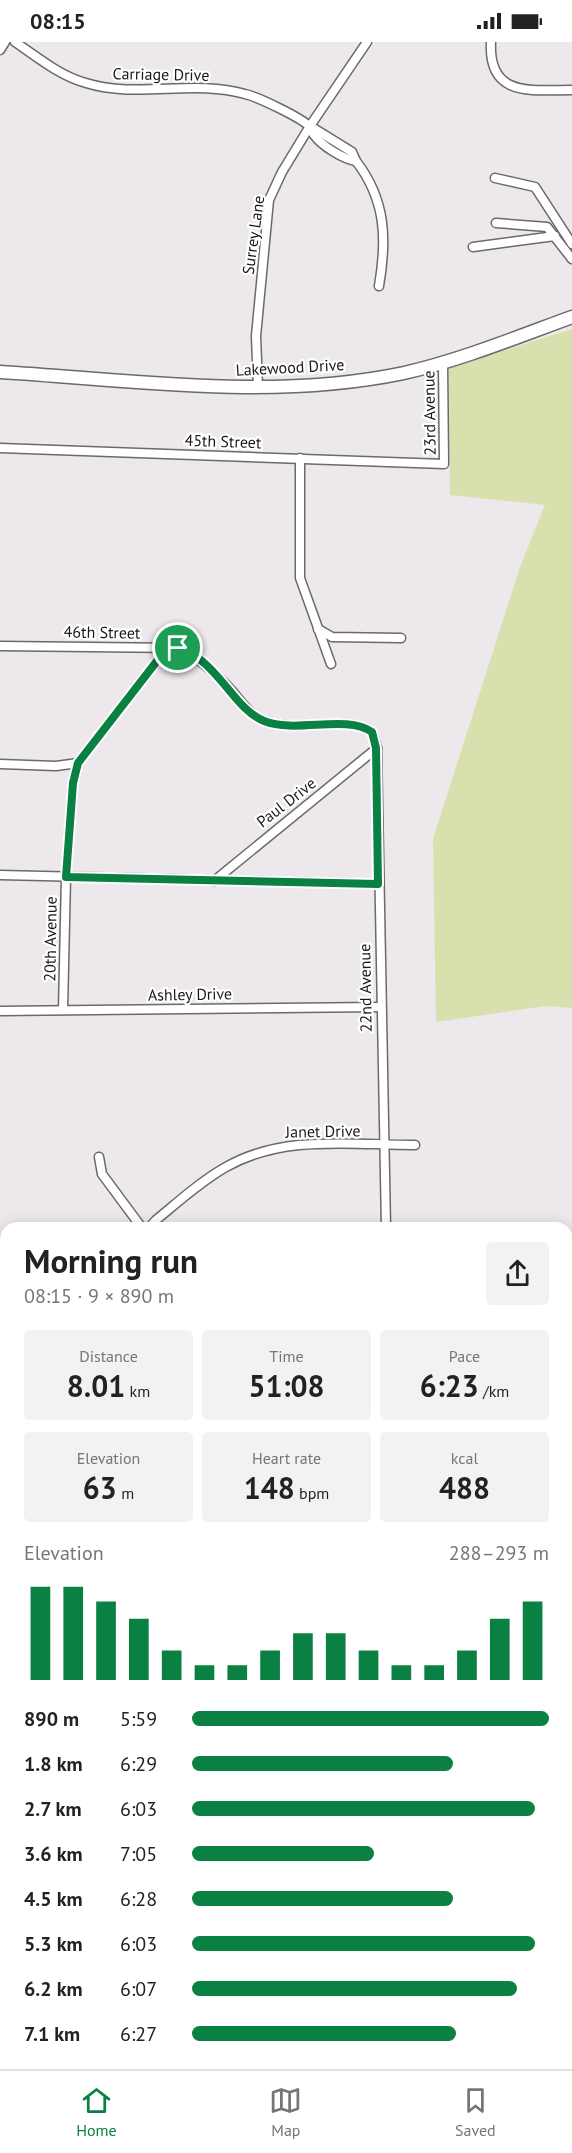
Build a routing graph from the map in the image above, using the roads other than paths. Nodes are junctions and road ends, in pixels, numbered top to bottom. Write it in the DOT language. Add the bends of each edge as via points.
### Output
graph roads {
  1 [pos="5,42"];
  2 [pos="15,42"];
  3 [pos="367,42"];
  4 [pos="491,42"];
  5 [pos="0,50"];
  6 [pos="572,90"];
  7 [pos="310,126"];
  8 [pos="495,178"];
  9 [pos="496,223"];
  10 [pos="555,236"];
  11 [pos="572,244"];
  12 [pos="473,247"];
  13 [pos="572,259"];
  14 [pos="379,286"];
  15 [pos="572,317"];
  16 [pos="443,362"];
  17 [pos="0,372"];
  18 [pos="258,387"];
  19 [pos="0,448"];
  20 [pos="300,458"];
  21 [pos="444,464"];
  22 [pos="318,629"];
  23 [pos="401,638"];
  24 [pos="0,646"];
  25 [pos="167,648"];
  26 [pos="331,664"];
  27 [pos="376,748"];
  28 [pos="78,763"];
  29 [pos="0,764"];
  30 [pos="0,874"];
  31 [pos="66,877"];
  32 [pos="214,881"];
  33 [pos="378,884"];
  34 [pos="380,1007"];
  35 [pos="63,1010"];
  36 [pos="0,1011"];
  37 [pos="385,1145"];
  38 [pos="415,1145"];
  39 [pos="99,1157"];
  40 [pos="138,1222"];
  41 [pos="154,1222"];
  42 [pos="386,1222"];
  1 -- 5 [label="street"];
  2 -- 7 [label="street, Carriage Drive" via="84,83 110,89 219,90 244,94"];
  3 -- 7 [label="street, Surrey Lane"];
  4 -- 6 [label="street" via="494,68 509,86 521,90"];
  7 -- 14 [label="street, Carriage Drive" via="314,136 346,159 356,161 378,197 382,223"];
  7 -- 18 [label="street, Surrey Lane" via="269,201 256,336"];
  8 -- 11 [label="street" via="535,188"];
  9 -- 10 [label="street" via="547,227"];
  10 -- 12 [label="street"];
  10 -- 13 [label="street"];
  15 -- 16 [label="street, Lakewood Drive"];
  16 -- 18 [label="street, Lakewood Drive" via="345,382"];
  16 -- 21 [label="street, 23rd Avenue"];
  17 -- 18 [label="street, Lakewood Drive"];
  19 -- 20 [label="street, 45th Street"];
  20 -- 21 [label="street, 45th Street"];
  20 -- 22 [label="street" via="300,578"];
  22 -- 23 [label="street" via="332,637"];
  22 -- 26 [label="street"];
  24 -- 25 [label="street, 46th Street"];
  25 -- 27 [label="street, 46th Street" via="178,648 194,656 262,720 303,727 364,727 372,732"];
  25 -- 28 [label="street, 20th Avenue"];
  27 -- 32 [label="street, Paul Drive"];
  27 -- 33 [label="street, 22nd Avenue"];
  28 -- 29 [label="street"];
  28 -- 31 [label="street, 20th Avenue"];
  30 -- 31 [label="street"];
  31 -- 32 [label="street"];
  31 -- 35 [label="street, 20th Avenue"];
  32 -- 33 [label="street"];
  33 -- 34 [label="street, 22nd Avenue"];
  34 -- 35 [label="street, Ashley Drive"];
  34 -- 37 [label="street, 22nd Avenue"];
  35 -- 36 [label="street, Ashley Drive"];
  37 -- 38 [label="street, Janet Drive"];
  37 -- 41 [label="street, Janet Drive" via="288,1144 248,1156 203,1183"];
  37 -- 42 [label="street, 22nd Avenue"];
  39 -- 40 [label="street" via="102,1174"];
}
